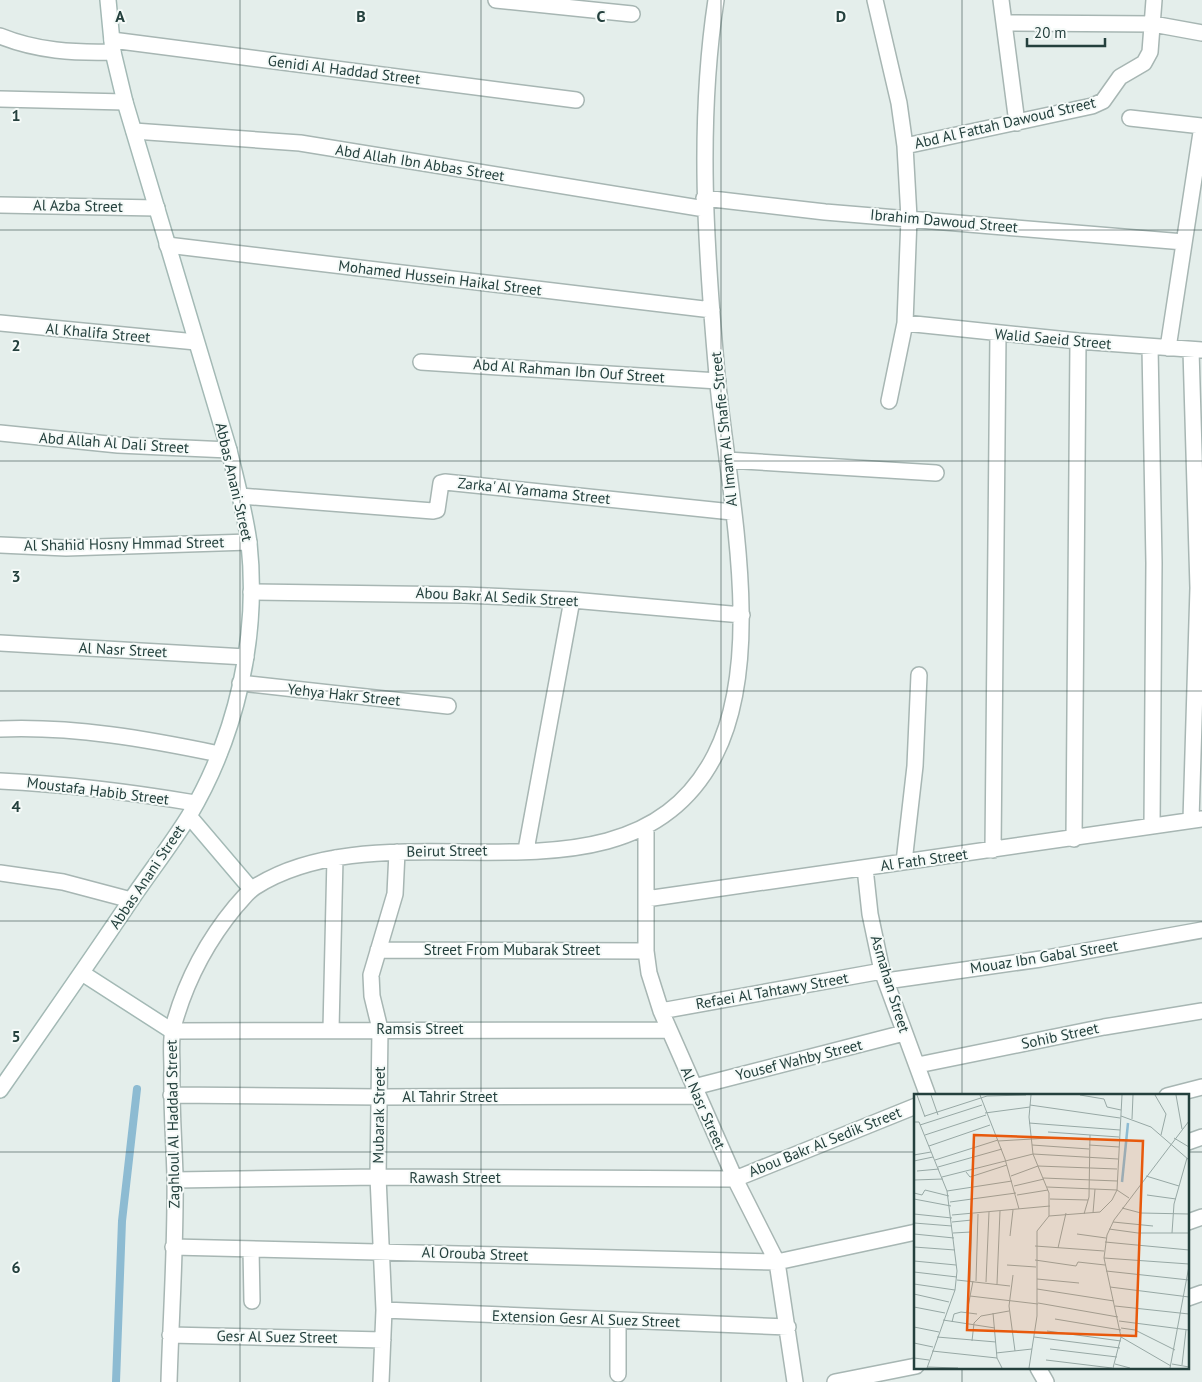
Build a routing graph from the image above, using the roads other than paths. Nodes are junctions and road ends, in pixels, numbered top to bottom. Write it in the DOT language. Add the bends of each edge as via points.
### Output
graph roads {
  1 [pos="108,0"];
  2 [pos="496,0"];
  3 [pos="716,0"];
  4 [pos="875,0"];
  5 [pos="1001,0"];
  6 [pos="1154,0"];
  7 [pos="632,14"];
  8 [pos="1004,23"];
  9 [pos="1153,24"];
  10 [pos="1202,33"];
  11 [pos="0,36"];
  12 [pos="112,46"];
  13 [pos="0,99"];
  14 [pos="576,100"];
  15 [pos="125,102"];
  16 [pos="1130,118"];
  17 [pos="1017,123"];
  18 [pos="1202,126"];
  19 [pos="134,131"];
  20 [pos="905,146"];
  21 [pos="705,203"];
  22 [pos="0,205"];
  23 [pos="157,208"];
  24 [pos="910,218"];
  25 [pos="1184,242"];
  26 [pos="167,245"];
  27 [pos="712,310"];
  28 [pos="0,323"];
  29 [pos="905,323"];
  30 [pos="998,334"];
  31 [pos="1078,341"];
  32 [pos="196,342"];
  33 [pos="1150,347"];
  34 [pos="1168,348"];
  35 [pos="1197,350"];
  36 [pos="421,362"];
  37 [pos="718,381"];
  38 [pos="889,401"];
  39 [pos="0,433"];
  40 [pos="228,450"];
  41 [pos="727,460"];
  42 [pos="936,473"];
  43 [pos="240,496"];
  44 [pos="732,512"];
  45 [pos="249,542"];
  46 [pos="0,545"];
  47 [pos="251,592"];
  48 [pos="572,600"];
  49 [pos="742,615"];
  50 [pos="0,643"];
  51 [pos="246,657"];
  52 [pos="919,675"];
  53 [pos="240,683"];
  54 [pos="1199,692"];
  55 [pos="448,706"];
  56 [pos="0,729"];
  57 [pos="219,754"];
  58 [pos="1197,778"];
  59 [pos="0,781"];
  60 [pos="192,810"];
  61 [pos="1196,819"];
  62 [pos="646,826"];
  63 [pos="1152,826"];
  64 [pos="1074,839"];
  65 [pos="526,850"];
  66 [pos="992,850"];
  67 [pos="398,852"];
  68 [pos="335,858"];
  69 [pos="904,862"];
  70 [pos="865,868"];
  71 [pos="0,873"];
  72 [pos="251,889"];
  73 [pos="646,899"];
  74 [pos="131,900"];
  75 [pos="1202,930"];
  76 [pos="378,950"];
  77 [pos="646,951"];
  78 [pos="82,973"];
  79 [pos="884,976"];
  80 [pos="1202,1010"];
  81 [pos="661,1012"];
  82 [pos="380,1029"];
  83 [pos="331,1030"];
  84 [pos="669,1030"];
  85 [pos="172,1031"];
  86 [pos="904,1033"];
  87 [pos="918,1065"];
  88 [pos="1202,1086"];
  89 [pos="0,1090"];
  90 [pos="696,1091"];
  91 [pos="927,1094"];
  92 [pos="1174,1094"];
  93 [pos="172,1095"];
  94 [pos="379,1097"];
  95 [pos="914,1107"];
  96 [pos="1202,1137"];
  97 [pos="1190,1141"];
  98 [pos="378,1177"];
  99 [pos="734,1179"];
  100 [pos="175,1180"];
  101 [pos="1202,1217"];
  102 [pos="1190,1221"];
  103 [pos="914,1232"];
  104 [pos="173,1247"];
  105 [pos="252,1249"];
  106 [pos="382,1251"];
  107 [pos="777,1262"];
  108 [pos="1202,1293"];
  109 [pos="1190,1297"];
  110 [pos="252,1301"];
  111 [pos="384,1310"];
  112 [pos="618,1320"];
  113 [pos="788,1327"];
  114 [pos="170,1335"];
  115 [pos="383,1340"];
  116 [pos="914,1366"];
  117 [pos="1039,1370"];
  118 [pos="618,1374"];
  119 [pos="169,1382"];
  120 [pos="381,1382"];
  121 [pos="796,1382"];
  122 [pos="835,1382"];
  123 [pos="1046,1382"];
  1 -- 12 [label="street, Abbas Anani Street"];
  2 -- 7 [label="street"];
  3 -- 21 [label="street, Al Imam Al Shafie Street" via="706,80"];
  4 -- 20 [label="street" via="892,69"];
  5 -- 8 [label="street"];
  6 -- 9 [label="street, Abd Al Fattah Dawoud Street"];
  8 -- 9 [label="street"];
  8 -- 17 [label="street"];
  9 -- 10 [label="street"];
  9 -- 17 [label="street, Abd Al Fattah Dawoud Street" via="1150,52 1144,63 1120,76 1103,101"];
  11 -- 12 [label="street, Genidi Al Haddad Street" via="46,50 80,53"];
  12 -- 14 [label="street, Genidi Al Haddad Street"];
  12 -- 15 [label="street, Abbas Anani Street"];
  13 -- 15 [label="street"];
  15 -- 19 [label="street, Abbas Anani Street"];
  16 -- 18 [label="street"];
  17 -- 20 [label="street, Abd Al Fattah Dawoud Street"];
  18 -- 25 [label="street"];
  19 -- 21 [label="street, Abd Allah Ibn Abbas Street" via="300,143"];
  19 -- 23 [label="street, Abbas Anani Street"];
  20 -- 24 [label="street"];
  21 -- 24 [label="street, Ibrahim Dawoud Street"];
  21 -- 27 [label="street, Al Imam Al Shafie Street"];
  22 -- 23 [label="street, Al Azba Street"];
  23 -- 26 [label="street, Abbas Anani Street"];
  24 -- 25 [label="street, Ibrahim Dawoud Street"];
  24 -- 29 [label="street"];
  25 -- 34 [label="street"];
  26 -- 27 [label="street, Mohamed Hussein Haikal Street"];
  26 -- 32 [label="street, Abbas Anani Street"];
  27 -- 37 [label="street, Al Imam Al Shafie Street"];
  28 -- 32 [label="street, Al Khalifa Street"];
  29 -- 30 [label="street, Walid Saeid Street"];
  29 -- 38 [label="street"];
  30 -- 31 [label="street, Walid Saeid Street"];
  30 -- 66 [label="street"];
  31 -- 33 [label="street, Walid Saeid Street"];
  31 -- 64 [label="street"];
  32 -- 40 [label="street, Abbas Anani Street"];
  33 -- 34 [label="street, Walid Saeid Street"];
  33 -- 63 [label="street" via="1154,563"];
  34 -- 35 [label="street, Walid Saeid Street"];
  35 -- 54 [label="street"];
  36 -- 37 [label="street, Abd Al Rahman Ibn Ouf Street"];
  37 -- 41 [label="street, Al Imam Al Shafie Street"];
  39 -- 40 [label="street, Abd Allah Al Dali Street" via="118,445"];
  40 -- 43 [label="street, Abbas Anani Street"];
  41 -- 42 [label="street"];
  41 -- 44 [label="street, Al Imam Al Shafie Street"];
  43 -- 44 [label="street, Zarka' Al Yamama Street" via="433,511 439,506 441,482 445,482"];
  43 -- 45 [label="street, Abbas Anani Street"];
  44 -- 49 [label="street, Al Imam Al Shafie Street"];
  45 -- 46 [label="street, Al Shahid Hosny Hmmad Street" via="66,548"];
  45 -- 47 [label="street, Abbas Anani Street"];
  47 -- 48 [label="street, Abou Bakr Al Sedik Street" via="456,594"];
  47 -- 51 [label="street, Abbas Anani Street"];
  48 -- 49 [label="street, Abou Bakr Al Sedik Street"];
  48 -- 65 [label="street"];
  49 -- 62 [label="street, Al Imam Al Shafie Street" via="737,679 729,718 715,755 697,783 674,807"];
  50 -- 51 [label="street, Al Nasr Street"];
  51 -- 53 [label="street, Abbas Anani Street"];
  52 -- 69 [label="street" via="915,766"];
  53 -- 55 [label="street, Yehya Hakr Street"];
  53 -- 57 [label="street, Abbas Anani Street"];
  54 -- 58 [label="street"];
  56 -- 57 [label="street" via="115,735"];
  57 -- 60 [label="street, Abbas Anani Street"];
  58 -- 61 [label="street"];
  59 -- 60 [label="street, Moustafa Habib Street" via="122,791"];
  60 -- 72 [label="street"];
  60 -- 74 [label="street, Abbas Anani Street"];
  61 -- 63 [label="street, Al Fath Street"];
  62 -- 65 [label="street, Beirut Street" via="608,842 567,850"];
  62 -- 73 [label="street, Al Nasr Street"];
  63 -- 64 [label="street, Al Fath Street"];
  64 -- 66 [label="street, Al Fath Street"];
  65 -- 67 [label="street, Beirut Street"];
  66 -- 69 [label="street, Al Fath Street"];
  67 -- 68 [label="street, Beirut Street" via="369,852"];
  67 -- 76 [label="street, Mubarak Street" via="391,915"];
  68 -- 72 [label="street, Beirut Street" via="288,871"];
  68 -- 83 [label="street"];
  69 -- 70 [label="street, Al Fath Street"];
  70 -- 73 [label="street, Al Fath Street"];
  70 -- 79 [label="street, Asmahan Street" via="870,914"];
  71 -- 74 [label="street" via="63,882"];
  72 -- 85 [label="street, Zaghloul Al Haddad Street" via="203,954 185,990"];
  73 -- 77 [label="street, Al Nasr Street"];
  74 -- 78 [label="street, Abbas Anani Street"];
  75 -- 79 [label="street, Mouaz Ibn Gabal Street" via="1041,959"];
  76 -- 77 [label="street, Street From Mubarak Street"];
  76 -- 82 [label="street, Mubarak Street" via="371,975"];
  77 -- 81 [label="street, Al Nasr Street"];
  78 -- 85 [label="street"];
  78 -- 89 [label="street, Abbas Anani Street"];
  79 -- 81 [label="street, Refaei Al Tahtawy Street"];
  79 -- 86 [label="street, Asmahan Street"];
  80 -- 87 [label="street, Sohib Street"];
  81 -- 84 [label="street, Al Nasr Street"];
  82 -- 83 [label="street, Ramsis Street"];
  82 -- 84 [label="street, Ramsis Street"];
  82 -- 94 [label="street, Mubarak Street"];
  83 -- 85 [label="street, Ramsis Street"];
  84 -- 90 [label="street, Al Nasr Street"];
  85 -- 93 [label="street, Zaghloul Al Haddad Street"];
  86 -- 87 [label="street, Asmahan Street"];
  86 -- 90 [label="street, Yousef Wahby Street"];
  87 -- 91 [label="street, Asmahan Street"];
  88 -- 92 [label="street"];
  90 -- 94 [label="street, Al Tahrir Street"];
  90 -- 99 [label="street, Al Nasr Street"];
  93 -- 94 [label="street, Al Tahrir Street"];
  93 -- 100 [label="street, Zaghloul Al Haddad Street"];
  94 -- 98 [label="street, Mubarak Street"];
  95 -- 99 [label="street, Abou Bakr Al Sedik Street"];
  96 -- 97 [label="street"];
  98 -- 99 [label="street, Rawash Street"];
  98 -- 100 [label="street, Rawash Street"];
  98 -- 106 [label="street, Mubarak Street"];
  99 -- 107 [label="street, Al Nasr Street"];
  100 -- 104 [label="street, Zaghloul Al Haddad Street"];
  101 -- 102 [label="street"];
  103 -- 107 [label="street, Al Orouba Street"];
  104 -- 105 [label="street, Al Orouba Street"];
  104 -- 114 [label="street, Zaghloul Al Haddad Street"];
  105 -- 106 [label="street, Al Orouba Street"];
  105 -- 110 [label="street"];
  106 -- 107 [label="street, Al Orouba Street"];
  106 -- 111 [label="street, Mubarak Street"];
  107 -- 113 [label="street, Al Nasr Street"];
  108 -- 109 [label="street"];
  111 -- 112 [label="street, Extension Gesr Al Suez Street"];
  111 -- 115 [label="street, Mubarak Street"];
  112 -- 113 [label="street, Extension Gesr Al Suez Street"];
  112 -- 118 [label="street"];
  113 -- 121 [label="street, Al Nasr Street"];
  114 -- 115 [label="street, Gesr Al Suez Street"];
  114 -- 119 [label="street, Zaghloul Al Haddad Street"];
  115 -- 120 [label="street, Mubarak Street"];
  116 -- 122 [label="street"];
  117 -- 123 [label="street"];
}
